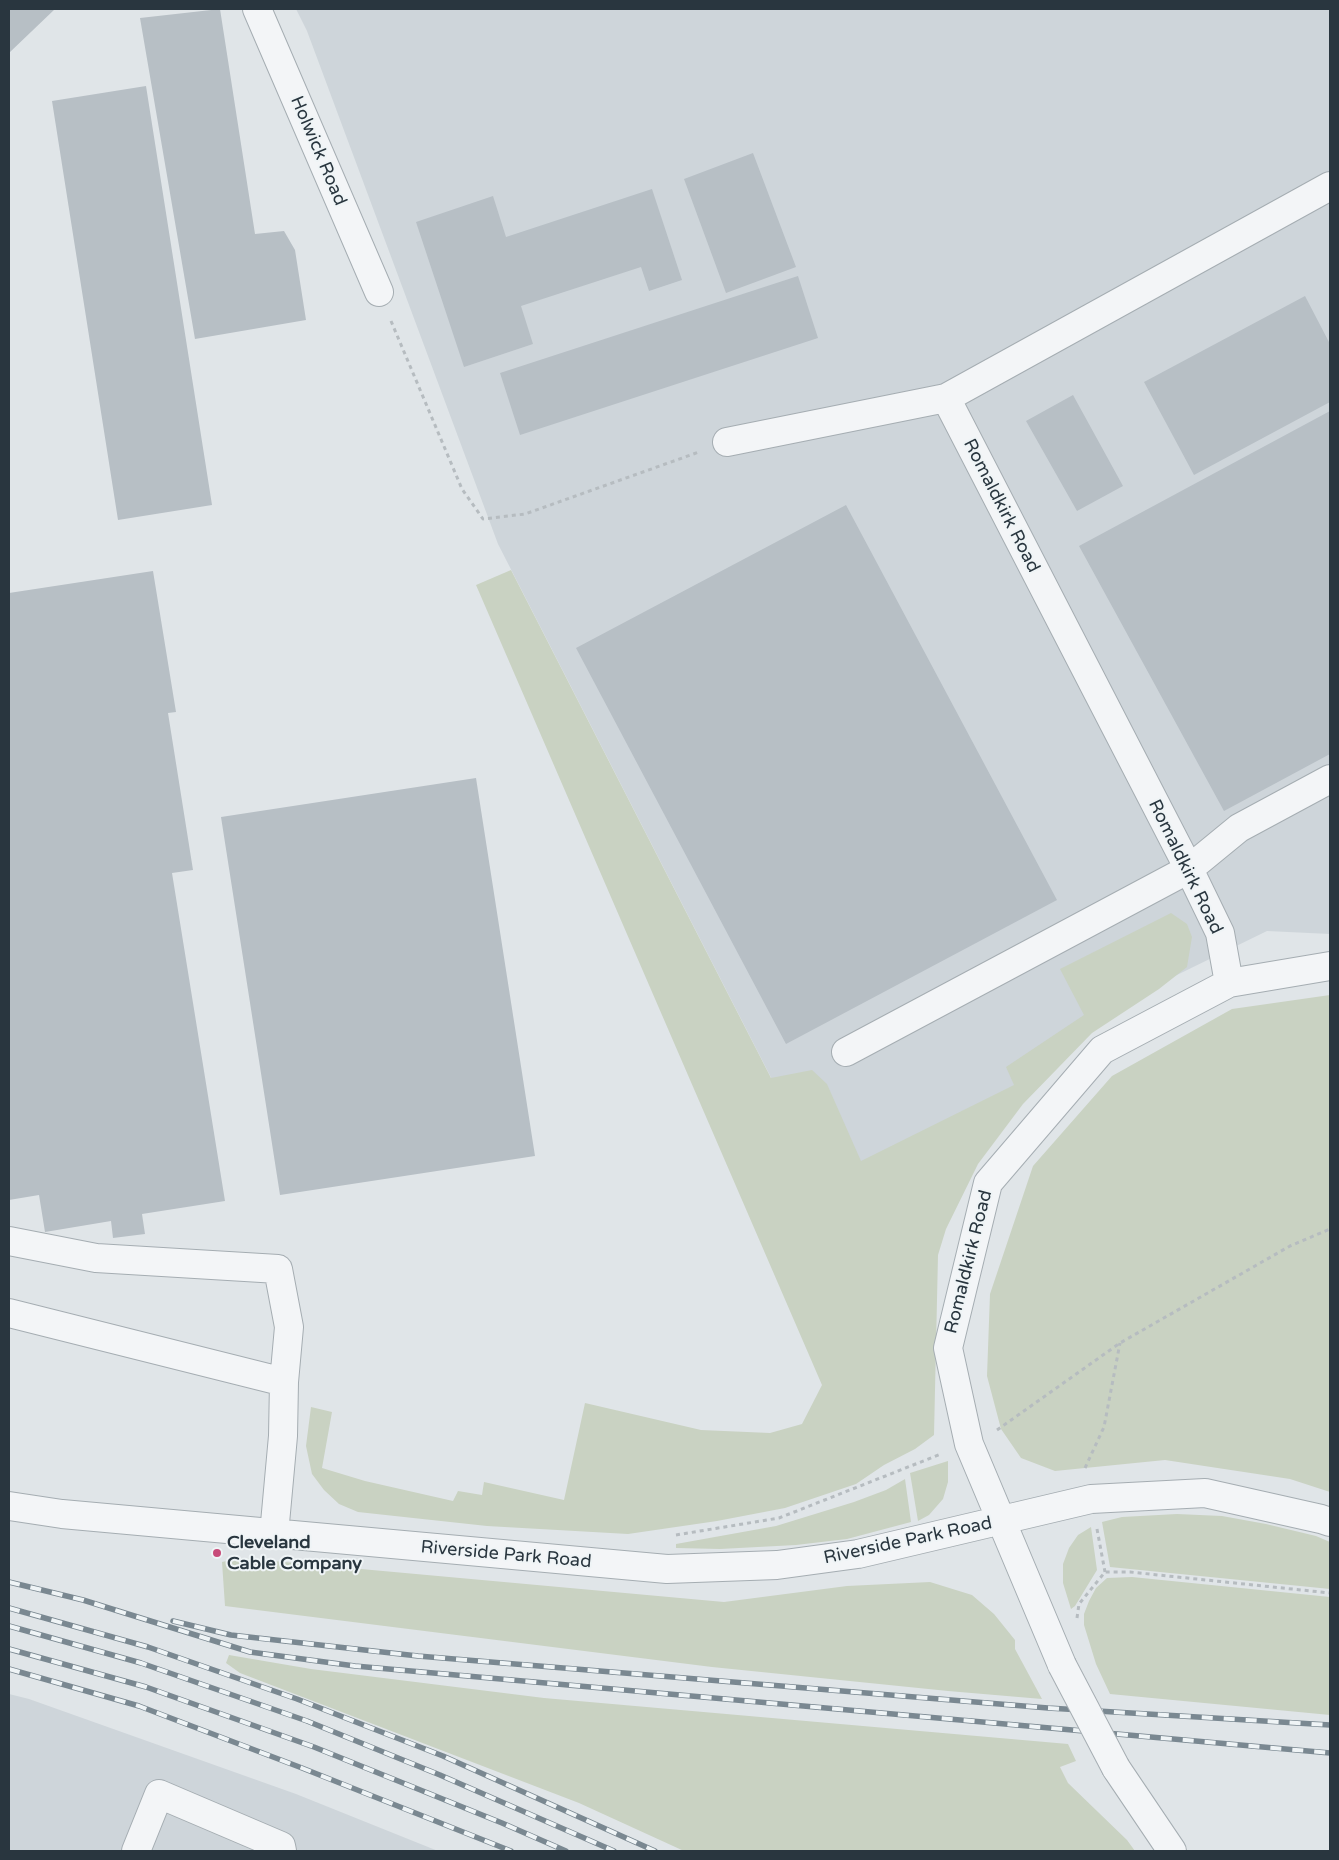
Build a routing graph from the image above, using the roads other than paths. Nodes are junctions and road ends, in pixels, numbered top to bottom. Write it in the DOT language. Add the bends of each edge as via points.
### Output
graph roads {
  1 [pos="265,11"];
  2 [pos="1330,186"];
  3 [pos="379,292"];
  4 [pos="946,398"];
  5 [pos="727,442"];
  6 [pos="1330,779"];
  7 [pos="1188,869"];
  8 [pos="1330,966"];
  9 [pos="1229,983"];
  10 [pos="846,1052"];
  11 [pos="9,1241"];
  12 [pos="9,1313"];
  13 [pos="284,1382"];
  14 [pos="9,1506"];
  15 [pos="1001,1521"];
  16 [pos="1330,1522"];
  17 [pos="274,1534"];
  18 [pos="136,1851"];
  19 [pos="282,1851"];
  20 [pos="1172,1851"];
  1 -- 3 [label="street, Holwick Road"];
  2 -- 4 [label="street"];
  4 -- 5 [label="street"];
  4 -- 7 [label="street, Romaldkirk Road"];
  6 -- 7 [label="street" via="1239,828"];
  7 -- 9 [label="street, Romaldkirk Road" via="1220,933"];
  7 -- 10 [label="street"];
  8 -- 9 [label="street"];
  9 -- 15 [label="street, Romaldkirk Road" via="1102,1050 988,1183 948,1348 969,1444"];
  11 -- 13 [label="street" via="96,1258 278,1269 289,1327"];
  12 -- 13 [label="street"];
  13 -- 17 [label="street" via="283,1436"];
  14 -- 17 [label="street, Riverside Park Road"];
  15 -- 16 [label="street, Riverside Park Road" via="1091,1499 1205,1493"];
  15 -- 17 [label="street, Riverside Park Road" via="858,1554 786,1564 667,1569"];
  15 -- 20 [label="street, Romaldkirk Road, bridge" via="1062,1665 1116,1768"];
  18 -- 19 [label="street" via="159,1794 281,1846"];
}
